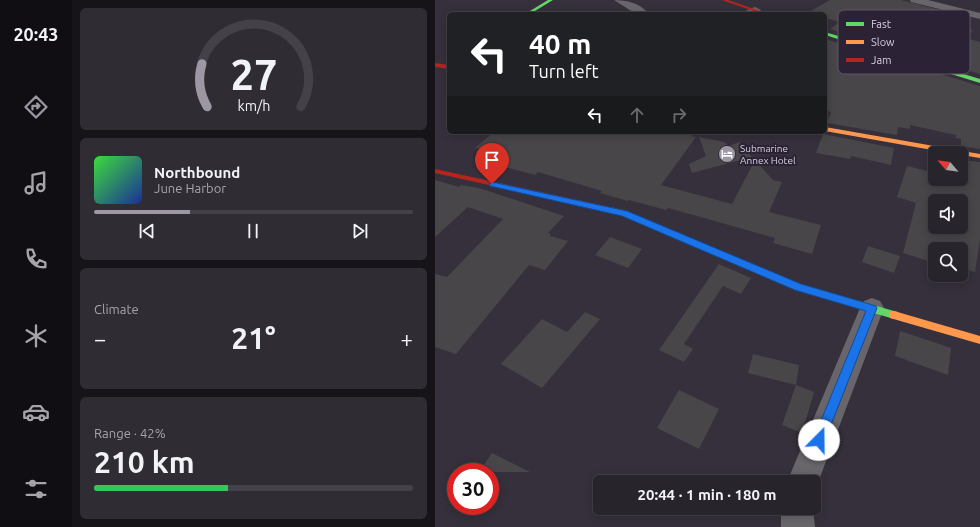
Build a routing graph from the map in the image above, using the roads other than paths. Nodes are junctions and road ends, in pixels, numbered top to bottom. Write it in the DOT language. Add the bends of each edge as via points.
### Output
graph roads {
  1 [pos="551,0"];
  2 [pos="723,0"];
  3 [pos="915,0"];
  4 [pos="620,4"];
  5 [pos="956,10"];
  6 [pos="530,12"];
  7 [pos="640,12"];
  8 [pos="751,12"];
  9 [pos="970,14"];
  10 [pos="980,16"];
  11 [pos="827,34"];
  12 [pos="838,37"];
  13 [pos="957,74"];
  14 [pos="980,81"];
  15 [pos="827,129"];
  16 [pos="928,147"];
  17 [pos="968,154"];
  18 [pos="980,156"];
  19 [pos="435,171"];
  20 [pos="872,308"];
  21 [pos="980,340"];
  22 [pos="805,475"];
  23 [pos="797,515"];
  24 [pos="798,527"];
  1 -- 6 [label="street"];
  2 -- 8 [label="street"];
  3 -- 5 [label="street"];
  4 -- 7 [label="street" via="633,7"];
  9 -- 10 [label="street"];
  11 -- 12 [label="street"];
  13 -- 14 [label="street"];
  15 -- 16 [label="street"];
  17 -- 18 [label="street"];
  19 -- 20 [label="street" via="624,213 798,287"];
  20 -- 21 [label="street"];
  20 -- 22 [label="street"];
  23 -- 24 [label="street"];
}
